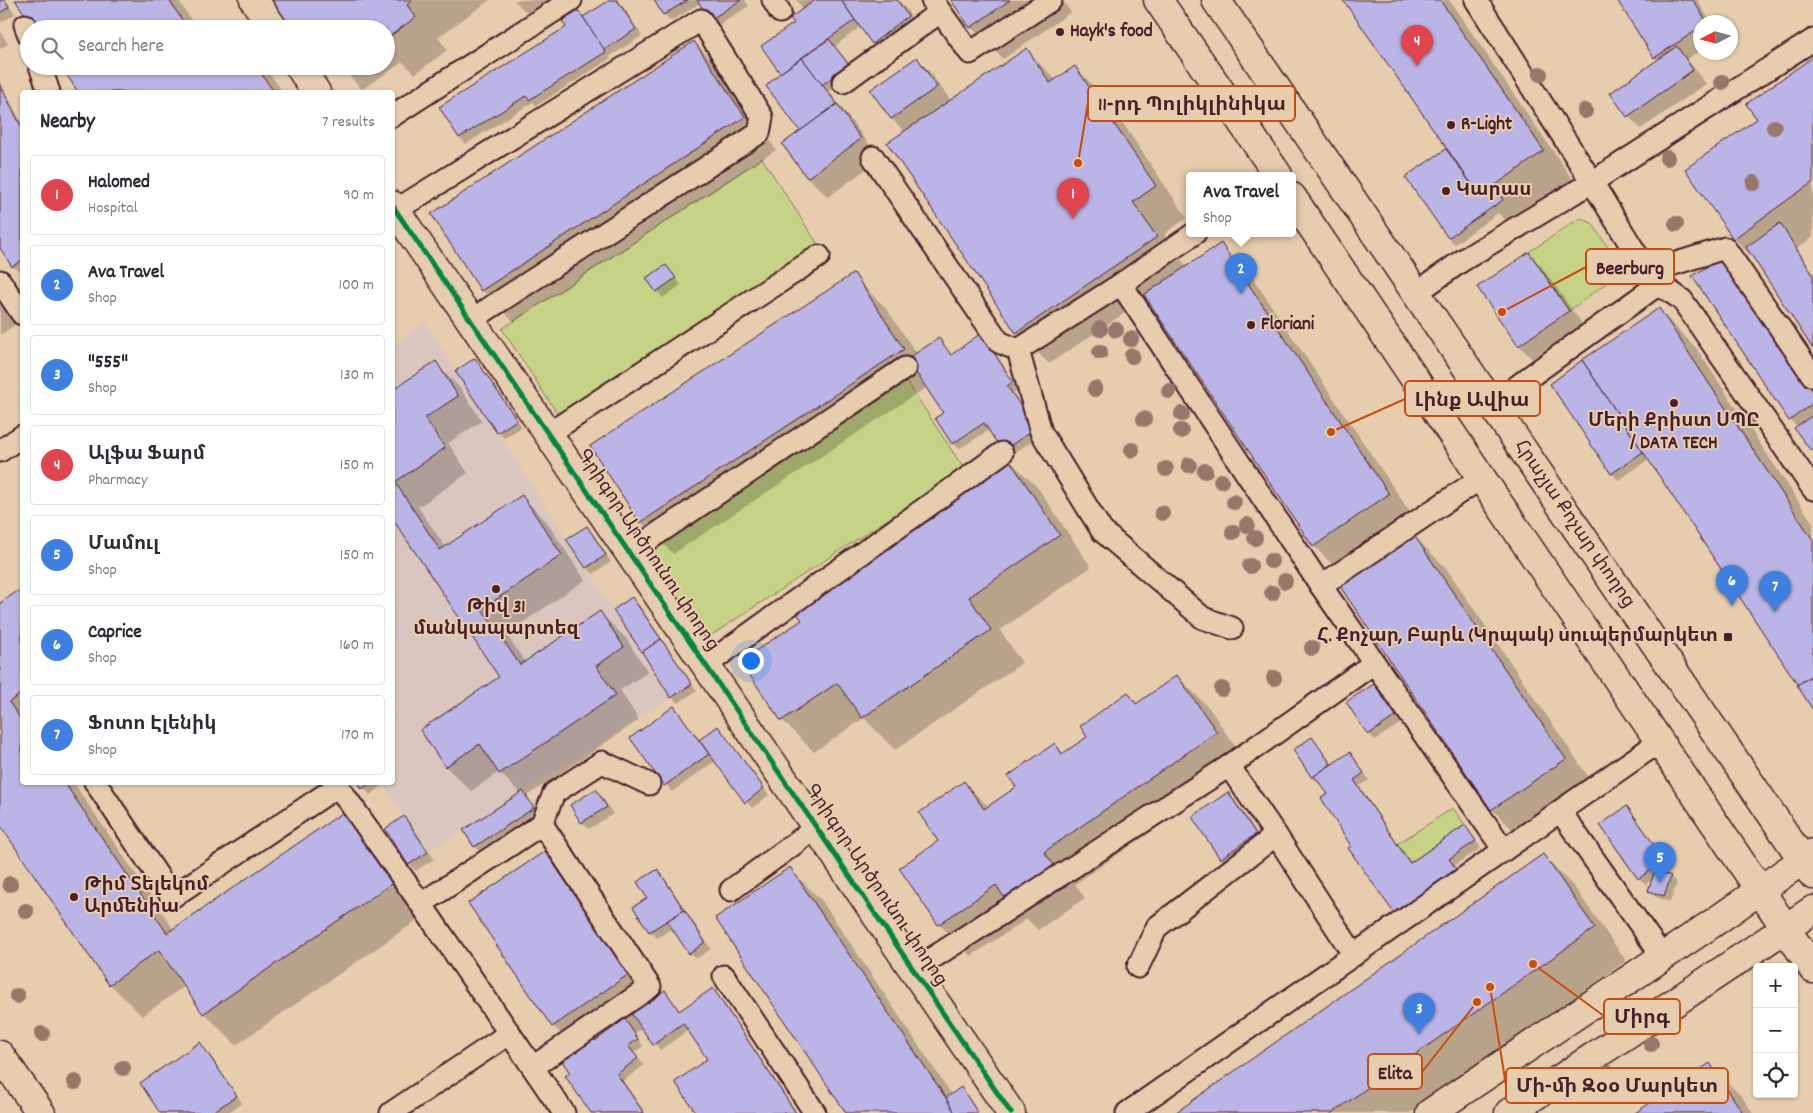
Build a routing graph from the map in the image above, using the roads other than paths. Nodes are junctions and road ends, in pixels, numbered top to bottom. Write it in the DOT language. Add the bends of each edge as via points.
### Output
graph roads {
  1 [pos="254,0"];
  2 [pos="571,0"];
  3 [pos="1051,0"];
  4 [pos="1158,0"];
  5 [pos="1216,0"];
  6 [pos="1476,0"];
  7 [pos="936,6"];
  8 [pos="268,20"];
  9 [pos="1813,40"];
  10 [pos="43,75"];
  11 [pos="304,75"];
  12 [pos="843,82"];
  13 [pos="48,90"];
  14 [pos="315,90"];
  15 [pos="395,114"];
  16 [pos="872,157"];
  17 [pos="1274,172"];
  18 [pos="1592,182"];
  19 [pos="1296,203"];
  20 [pos="395,207"];
  21 [pos="395,209"];
  22 [pos="1189,237"];
  23 [pos="819,256"];
  24 [pos="1652,279"];
  25 [pos="0,281"];
  26 [pos="1121,284"];
  27 [pos="1416,293"];
  28 [pos="20,309"];
  29 [pos="471,320"];
  30 [pos="1018,350"];
  31 [pos="905,368"];
  32 [pos="1813,376"];
  33 [pos="1493,405"];
  34 [pos="548,434"];
  35 [pos="20,437"];
  36 [pos="0,451"];
  37 [pos="1002,453"];
  38 [pos="1481,478"];
  39 [pos="1813,489"];
  40 [pos="630,552"];
  41 [pos="1321,586"];
  42 [pos="1232,628"];
  43 [pos="1374,663"];
  44 [pos="706,665"];
  45 [pos="1659,742"];
  46 [pos="1229,766"];
  47 [pos="649,784"];
  48 [pos="97,785"];
  49 [pos="336,785"];
  50 [pos="338,785"];
  51 [pos="1560,811"];
  52 [pos="542,824"];
  53 [pos="816,828"];
  54 [pos="1276,835"];
  55 [pos="1504,850"];
  56 [pos="1810,862"];
  57 [pos="731,890"];
  58 [pos="1759,891"];
  59 [pos="421,904"];
  60 [pos="1813,910"];
  61 [pos="1785,927"];
  62 [pos="1354,955"];
  63 [pos="1662,956"];
  64 [pos="1138,967"];
  65 [pos="914,970"];
  66 [pos="1813,970"];
  67 [pos="724,976"];
  68 [pos="510,1033"];
  69 [pos="0,1055"];
  70 [pos="533,1067"];
  71 [pos="41,1113"];
  72 [pos="391,1113"];
  73 [pos="564,1113"];
  74 [pos="815,1113"];
  75 [pos="1012,1113"];
  76 [pos="1127,1113"];
  77 [pos="1430,1113"];
  78 [pos="1510,1113"];
  1 -- 8 [label="main road"];
  2 -- 15 [label="lane"];
  3 -- 7 [label="lane" via="970,53"];
  4 -- 17 [label="main road"];
  5 -- 27 [label="main road, Հրաչյա Քոչար փողոց"];
  6 -- 18 [label="lane"];
  7 -- 12 [label="lane"];
  9 -- 18 [label="lane"];
  10 -- 13 [label="lane"];
  11 -- 14 [label="main road"];
  16 -- 30 [label="lane" via="999,342"];
  18 -- 24 [label="lane"];
  18 -- 27 [label="lane" via="1463,260"];
  19 -- 38 [label="main road"];
  20 -- 29 [label="lane" via="701,20 762,117 758,133"];
  21 -- 29 [label="main road, Գրիգոր Արծրունու փողոց"];
  22 -- 26 [label="lane"];
  23 -- 34 [label="lane"];
  24 -- 32 [label="lane" via="1725,248"];
  24 -- 33 [label="lane"];
  24 -- 39 [label="lane" via="1682,300"];
  25 -- 28 [label="lane"];
  26 -- 30 [label="lane"];
  26 -- 41 [label="lane"];
  27 -- 33 [label="main road, Հրաչյա Քոչար փողոց"];
  29 -- 34 [label="main road, Գրիգոր Արծրունու փողոց"];
  30 -- 42 [label="lane" via="1040,432 1102,531 1202,618"];
  31 -- 40 [label="lane"];
  33 -- 56 [label="main road, Հրաչյա Քոչար փողոց"];
  34 -- 40 [label="main road, Գրիգոր Արծրունու փողոց"];
  35 -- 36 [label="lane"];
  37 -- 44 [label="lane"];
  38 -- 41 [label="lane"];
  38 -- 45 [label="main road"];
  40 -- 44 [label="main road, Գրիգոր Արծրունու փողոց"];
  41 -- 43 [label="lane"];
  43 -- 46 [label="lane"];
  43 -- 55 [label="lane"];
  44 -- 53 [label="main road, Գրիգոր Արծրունու փողոց"];
  45 -- 51 [label="lane"];
  45 -- 58 [label="main road"];
  46 -- 54 [label="lane"];
  46 -- 65 [label="lane"];
  47 -- 52 [label="lane" via="602,762 554,793"];
  48 -- 49 [label="lane" via="172,898"];
  50 -- 59 [label="lane"];
  51 -- 55 [label="lane"];
  51 -- 63 [label="lane"];
  52 -- 59 [label="lane"];
  52 -- 70 [label="lane" via="650,987"];
  53 -- 57 [label="lane"];
  53 -- 65 [label="main road, Գրիգոր Արծրունու փողոց"];
  54 -- 62 [label="lane"];
  54 -- 64 [label="lane" via="1157,927"];
  55 -- 62 [label="lane"];
  56 -- 58 [label="main road"];
  58 -- 61 [label="main road"];
  58 -- 63 [label="main road"];
  59 -- 68 [label="lane"];
  60 -- 61 [label="main road"];
  61 -- 66 [label="main road"];
  61 -- 78 [label="main road"];
  62 -- 76 [label="lane"];
  63 -- 77 [label="main road"];
  65 -- 75 [label="main road, Գրիգոր Արծրունու փողոց"];
  67 -- 74 [label="lane"];
  68 -- 70 [label="lane"];
  68 -- 72 [label="lane"];
  69 -- 71 [label="main road"];
  70 -- 73 [label="lane"];
}
